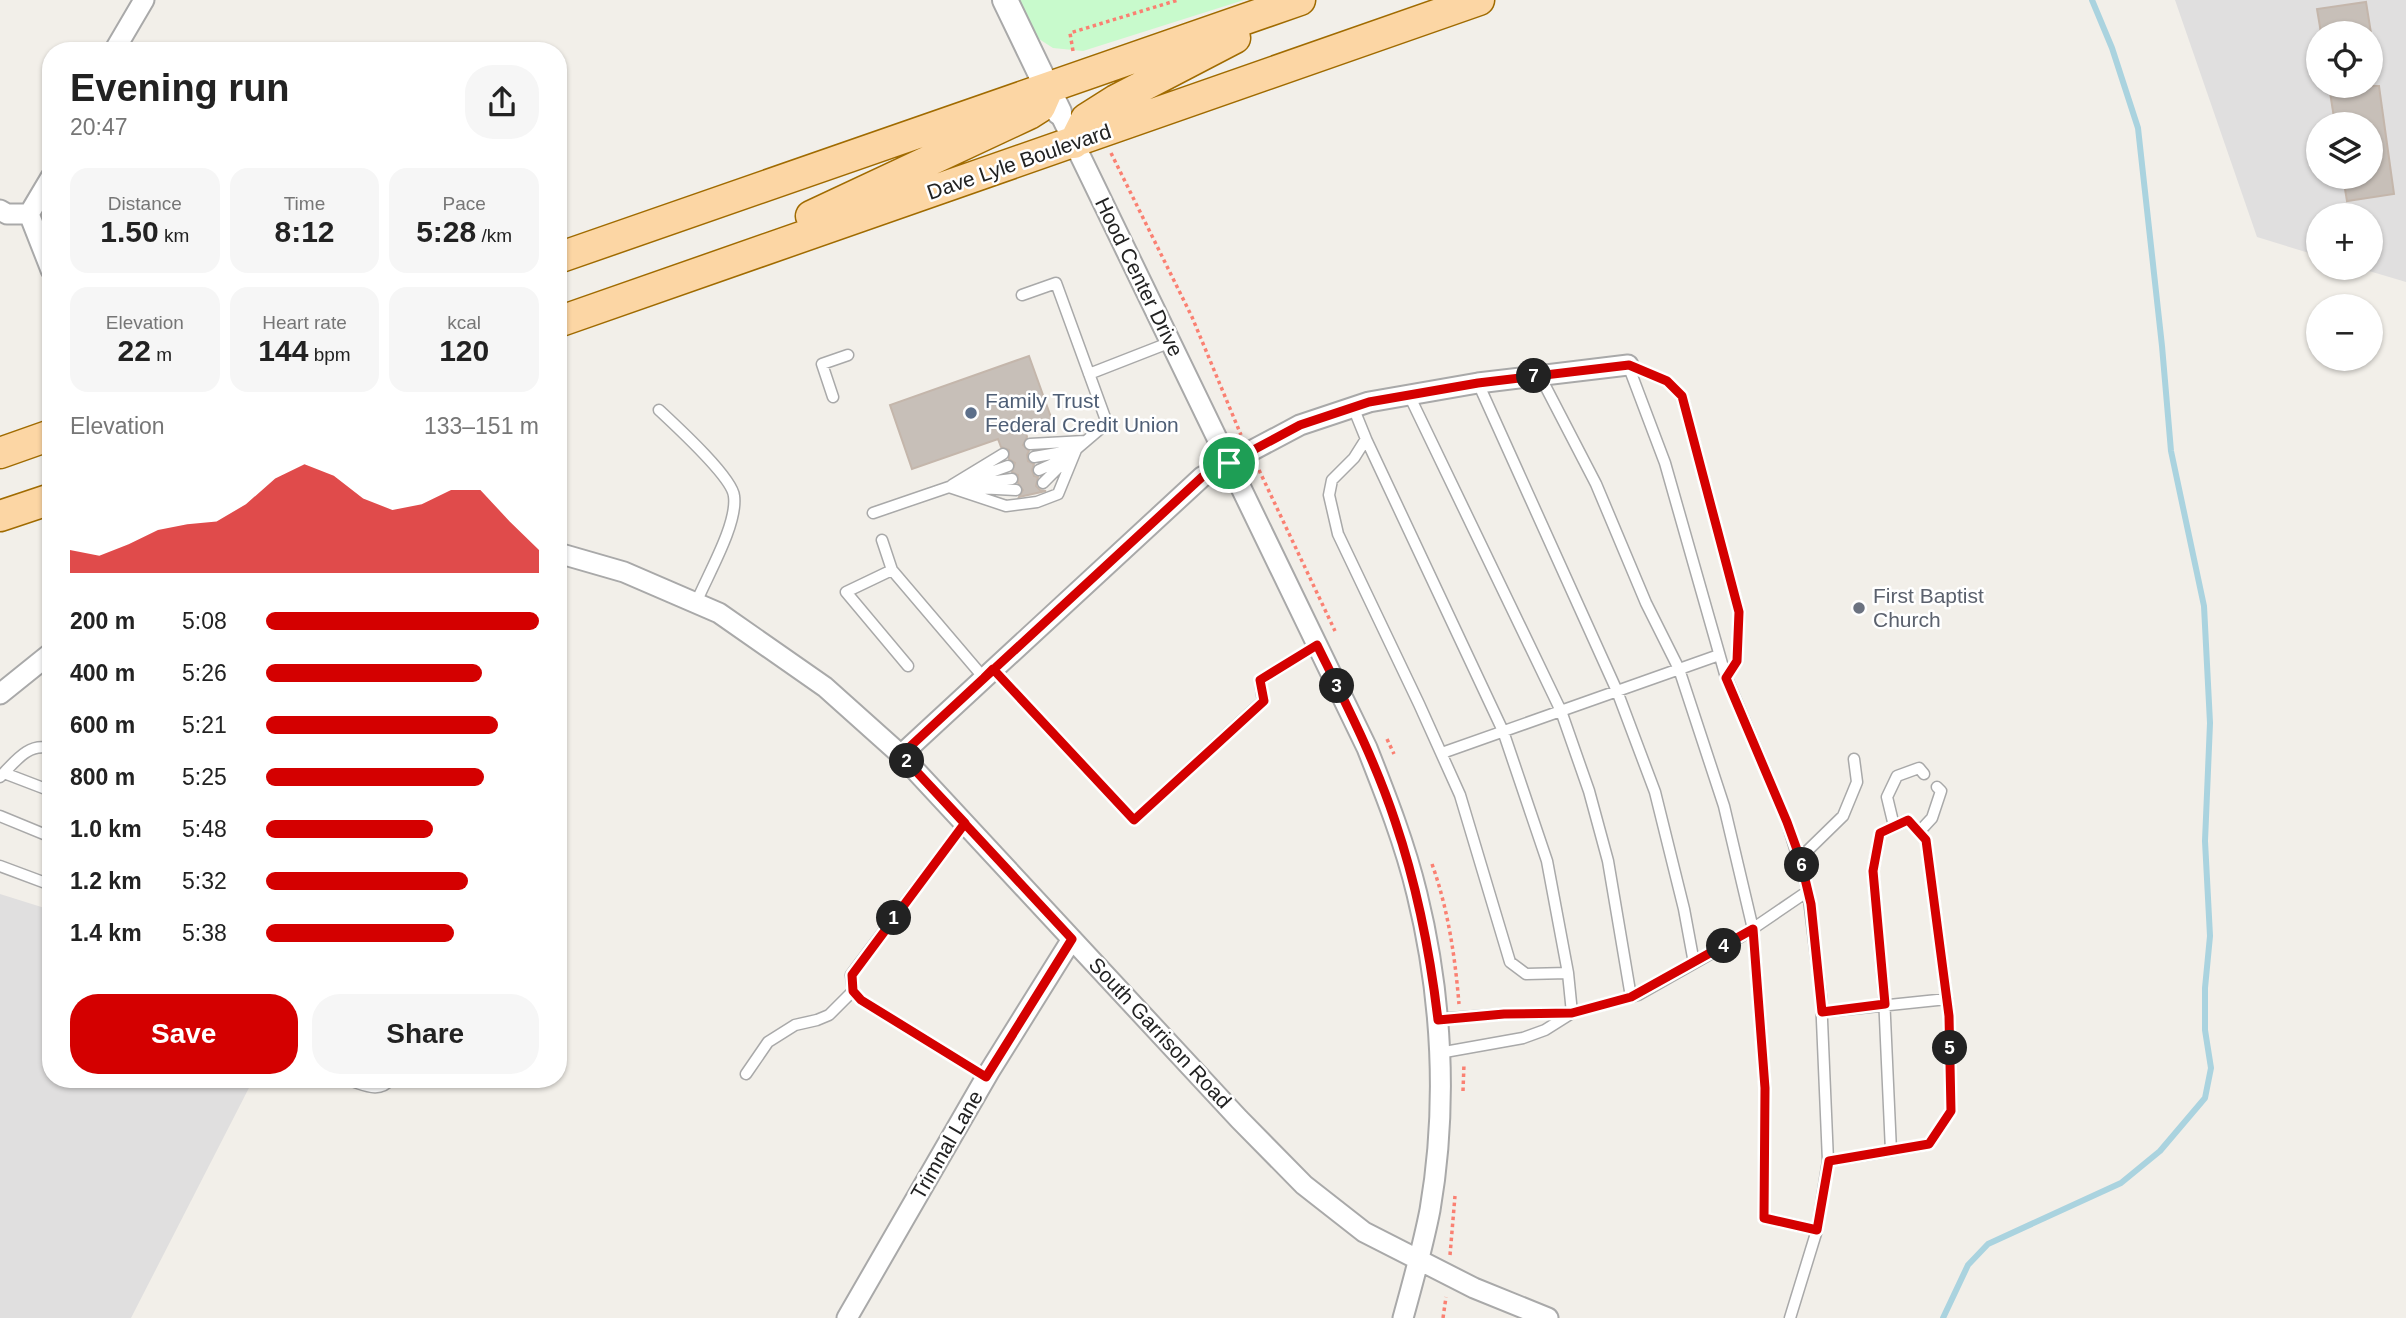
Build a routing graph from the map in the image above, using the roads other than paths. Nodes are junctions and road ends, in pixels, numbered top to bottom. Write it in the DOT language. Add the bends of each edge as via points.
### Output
graph roads {
  1 [pos="144,0"];
  2 [pos="1005,0"];
  3 [pos="1300,0"];
  4 [pos="1307,0"];
  5 [pos="1479,0"];
  6 [pos="119,42"];
  7 [pos="1053,100"];
  8 [pos="1074,144"];
  9 [pos="42,192"];
  10 [pos="0,210"];
  11 [pos="29,214"];
  12 [pos="42,248"];
  13 [pos="567,255"];
  14 [pos="658,287"];
  15 [pos="1022,295"];
  16 [pos="567,319"];
  17 [pos="1171,342"];
  18 [pos="848,355"];
  19 [pos="1629,365"];
  20 [pos="1089,374"];
  21 [pos="1540,376"];
  22 [pos="1478,383"];
  23 [pos="1409,395"];
  24 [pos="833,397"];
  25 [pos="1353,407"];
  26 [pos="659,410"];
  27 [pos="42,438"];
  28 [pos="1366,439"];
  29 [pos="1085,441"];
  30 [pos="1030,443"];
  31 [pos="1076,449"];
  32 [pos="0,453"];
  33 [pos="1003,454"];
  34 [pos="1034,457"];
  35 [pos="1229,463"];
  36 [pos="1008,466"];
  37 [pos="1039,470"];
  38 [pos="1012,479"];
  39 [pos="1044,483"];
  40 [pos="948,487"];
  41 [pos="1016,490"];
  42 [pos="42,502"];
  43 [pos="873,513"];
  44 [pos="0,516"];
  45 [pos="881,540"];
  46 [pos="567,555"];
  47 [pos="892,570"];
  48 [pos="696,603"];
  49 [pos="1317,645"];
  50 [pos="1719,655"];
  51 [pos="42,660"];
  52 [pos="908,666"];
  53 [pos="1679,669"];
  54 [pos="988,673"];
  55 [pos="1726,678"];
  56 [pos="1617,691"];
  57 [pos="0,694"];
  58 [pos="1561,711"];
  59 [pos="1503,731"];
  60 [pos="42,746"];
  61 [pos="1441,753"];
  62 [pos="901,755"];
  63 [pos="1854,759"];
  64 [pos="1924,774"];
  65 [pos="2,775"];
  66 [pos="1937,787"];
  67 [pos="42,788"];
  68 [pos="0,816"];
  69 [pos="965,823"];
  70 [pos="1894,826"];
  71 [pos="42,832"];
  72 [pos="1919,832"];
  73 [pos="1800,858"];
  74 [pos="0,866"];
  75 [pos="42,882"];
  76 [pos="1808,891"];
  77 [pos="1753,929"];
  78 [pos="1072,939"];
  79 [pos="1694,963"];
  80 [pos="1567,973"];
  81 [pos="853,991"];
  82 [pos="1631,997"];
  83 [pos="1947,999"];
  84 [pos="1885,1004"];
  85 [pos="1822,1012"];
  86 [pos="1572,1013"];
  87 [pos="1438,1020"];
  88 [pos="1439,1053"];
  89 [pos="746,1074"];
  90 [pos="986,1077"];
  91 [pos="1891,1151"];
  92 [pos="1829,1161"];
  93 [pos="1817,1230"];
  94 [pos="1419,1261"];
  95 [pos="847,1318"];
  96 [pos="1404,1318"];
  97 [pos="1548,1318"];
  98 [pos="1790,1318"];
  1 -- 6 [label="street"];
  2 -- 7 [label="street"];
  3 -- 7 [label="main road" via="1080,76"];
  4 -- 8 [label="main road" via="1116,100 1086,119"];
  5 -- 8 [label="main road, Dave Lyle Boulevard"];
  7 -- 8 [label="street, Hood Center Drive"];
  7 -- 13 [label="main road"];
  7 -- 14 [label="main road" via="1046,97 1029,114"];
  8 -- 14 [label="main road, Dave Lyle Boulevard"];
  8 -- 17 [label="street, Hood Center Drive"];
  9 -- 11 [label="street"];
  10 -- 11 [label="street"];
  11 -- 12 [label="street"];
  14 -- 16 [label="main road, Dave Lyle Boulevard"];
  15 -- 20 [label="lane" via="1056,283"];
  17 -- 20 [label="lane"];
  17 -- 35 [label="street, Hood Center Drive"];
  18 -- 24 [label="lane" via="822,364"];
  19 -- 21 [label="street"];
  19 -- 50 [label="lane" via="1665,463"];
  19 -- 55 [label="lane" via="1667,381 1682,396 1739,612 1737,661"];
  20 -- 29 [label="lane" via="1107,423"];
  21 -- 22 [label="street"];
  21 -- 53 [label="lane" via="1596,484"];
  22 -- 23 [label="street"];
  22 -- 56 [label="lane"];
  23 -- 25 [label="street"];
  23 -- 58 [label="lane"];
  25 -- 28 [label="lane"];
  25 -- 35 [label="street" via="1300,425"];
  26 -- 48 [label="lane" via="707,457 734,493 734,516"];
  27 -- 32 [label="main road"];
  28 -- 59 [label="lane"];
  28 -- 61 [label="lane" via="1332,480 1329,495 1338,534"];
  29 -- 30 [label="lane"];
  29 -- 31 [label="lane"];
  31 -- 34 [label="lane"];
  31 -- 37 [label="lane"];
  31 -- 39 [label="lane"];
  31 -- 40 [label="lane" via="1059,494 1037,502 1006,506"];
  33 -- 40 [label="lane"];
  35 -- 49 [label="street, Hood Center Drive"];
  35 -- 54 [label="street" via="1202,477"];
  36 -- 40 [label="lane"];
  38 -- 40 [label="lane"];
  40 -- 41 [label="lane"];
  40 -- 43 [label="lane"];
  42 -- 44 [label="main road"];
  45 -- 47 [label="lane"];
  46 -- 48 [label="street, South Garrison Road" via="624,572"];
  47 -- 52 [label="lane" via="846,593"];
  47 -- 54 [label="lane"];
  48 -- 62 [label="street, South Garrison Road" via="719,613 825,687"];
  49 -- 54 [label="lane" via="1260,680 1264,701 1134,820"];
  49 -- 87 [label="street, Hood Center Drive" via="1367,748 1395,820 1417,893"];
  50 -- 53 [label="lane"];
  50 -- 55 [label="lane"];
  51 -- 57 [label="street"];
  53 -- 56 [label="lane"];
  53 -- 77 [label="lane" via="1724,806"];
  54 -- 62 [label="street"];
  55 -- 73 [label="lane"];
  56 -- 58 [label="lane"];
  56 -- 79 [label="lane" via="1655,792"];
  58 -- 59 [label="lane"];
  58 -- 82 [label="lane" via="1608,861"];
  59 -- 61 [label="lane"];
  59 -- 80 [label="lane" via="1547,862"];
  60 -- 65 [label="lane" via="32,748"];
  61 -- 80 [label="lane" via="1460,795 1510,962 1526,974"];
  62 -- 69 [label="street, South Garrison Road"];
  63 -- 73 [label="lane" via="1857,782 1843,816"];
  64 -- 70 [label="lane" via="1919,768 1897,776 1886,797"];
  65 -- 67 [label="lane"];
  66 -- 72 [label="lane" via="1941,791 1932,818"];
  68 -- 71 [label="lane"];
  69 -- 78 [label="street, South Garrison Road"];
  69 -- 81 [label="lane" via="852,975"];
  70 -- 72 [label="lane" via="1908,820"];
  70 -- 84 [label="lane" via="1880,833 1873,871"];
  72 -- 83 [label="lane" via="1926,840"];
  73 -- 76 [label="lane"];
  74 -- 75 [label="lane"];
  76 -- 77 [label="lane"];
  76 -- 85 [label="lane"];
  77 -- 79 [label="lane"];
  77 -- 93 [label="lane" via="1765,1088 1764,1218"];
  78 -- 90 [label="street, Trimnal Lane"];
  78 -- 94 [label="street, South Garrison Road" via="1304,1185 1364,1232"];
  79 -- 82 [label="lane"];
  80 -- 86 [label="lane"];
  81 -- 89 [label="lane" via="829,1015 794,1024 768,1042"];
  81 -- 90 [label="lane"];
  82 -- 86 [label="lane"];
  83 -- 84 [label="lane"];
  83 -- 91 [label="lane" via="1951,1111 1929,1144"];
  84 -- 85 [label="lane"];
  84 -- 91 [label="lane"];
  85 -- 92 [label="lane"];
  86 -- 87 [label="lane"];
  86 -- 88 [label="lane" via="1523,1038"];
  87 -- 88 [label="street, Hood Center Drive"];
  88 -- 94 [label="street, Hood Center Drive" via="1438,1148"];
  90 -- 95 [label="street, Trimnal Lane"];
  91 -- 92 [label="lane"];
  92 -- 93 [label="lane"];
  93 -- 98 [label="lane"];
  94 -- 96 [label="street, Hood Center Drive"];
  94 -- 97 [label="street, South Garrison Road"];
}
